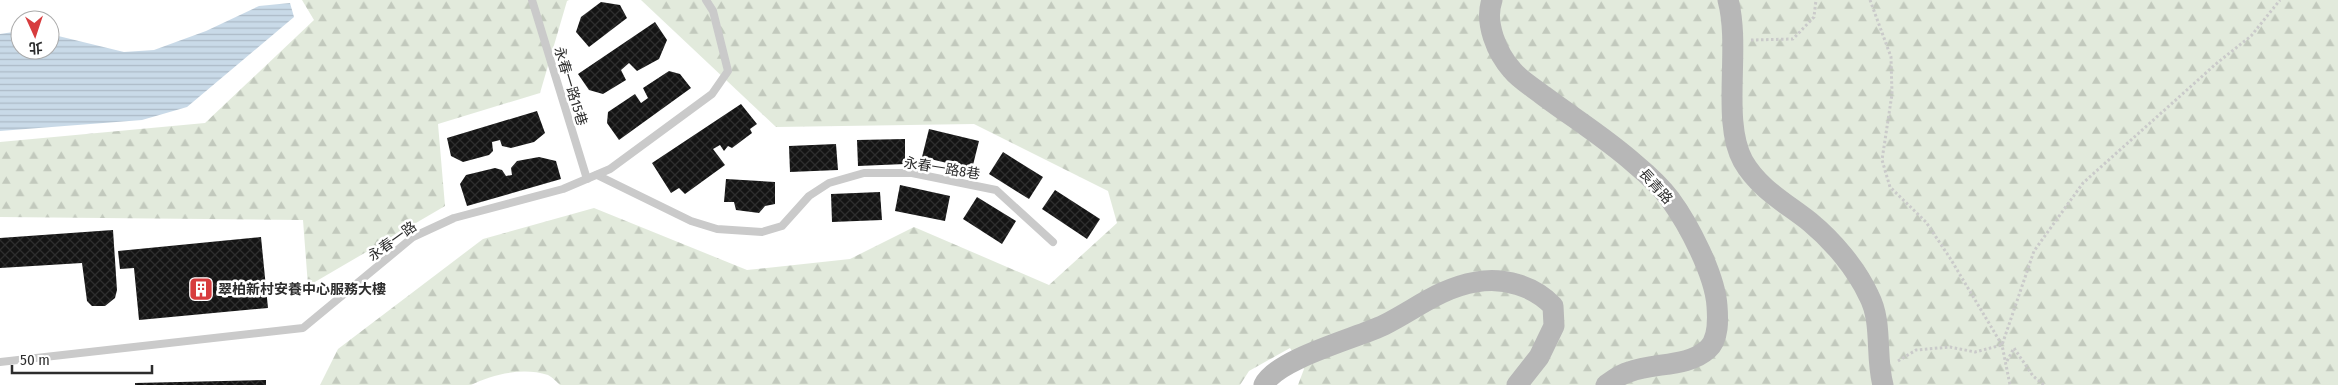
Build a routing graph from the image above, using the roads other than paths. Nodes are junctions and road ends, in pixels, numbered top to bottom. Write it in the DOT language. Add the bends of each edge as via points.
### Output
graph roads {
  1 [pos="532,0"];
  2 [pos="706,0"];
  3 [pos="1492,0"];
  4 [pos="1728,0"];
  5 [pos="597,175"];
  6 [pos="587,179"];
  7 [pos="1054,242"];
  8 [pos="0,362"];
  9 [pos="1881,379"];
  10 [pos="1264,385"];
  11 [pos="1517,385"];
  12 [pos="1606,385"];
  1 -- 6 [label="lane, 永春一路15巷"];
  2 -- 5 [label="lane, 永春一路" via="713,11 728,71 712,94 644,146"];
  3 -- 12 [label="street, 長青路" via="1493,38 1512,71 1593,130 1636,165 1670,199 1709,271 1716,295 1717,318 1715,338 1709,348 1698,356 1679,362 1628,372"];
  4 -- 9 [label="street" via="1734,42 1735,140 1743,161 1772,195 1810,222 1849,264 1870,297 1878,331"];
  5 -- 6 [label="lane, 永春一路"];
  5 -- 7 [label="lane, 永春一路8巷" via="691,221 717,229 762,232 782,226 809,196 829,183 864,173 912,174 996,190"];
  6 -- 8 [label="lane, 永春一路" via="563,189 454,218 413,237 303,328"];
  10 -- 11 [label="street" via="1280,369 1301,357 1382,326 1441,292 1478,282 1506,282 1530,288 1553,306 1554,326 1540,357"];
}
